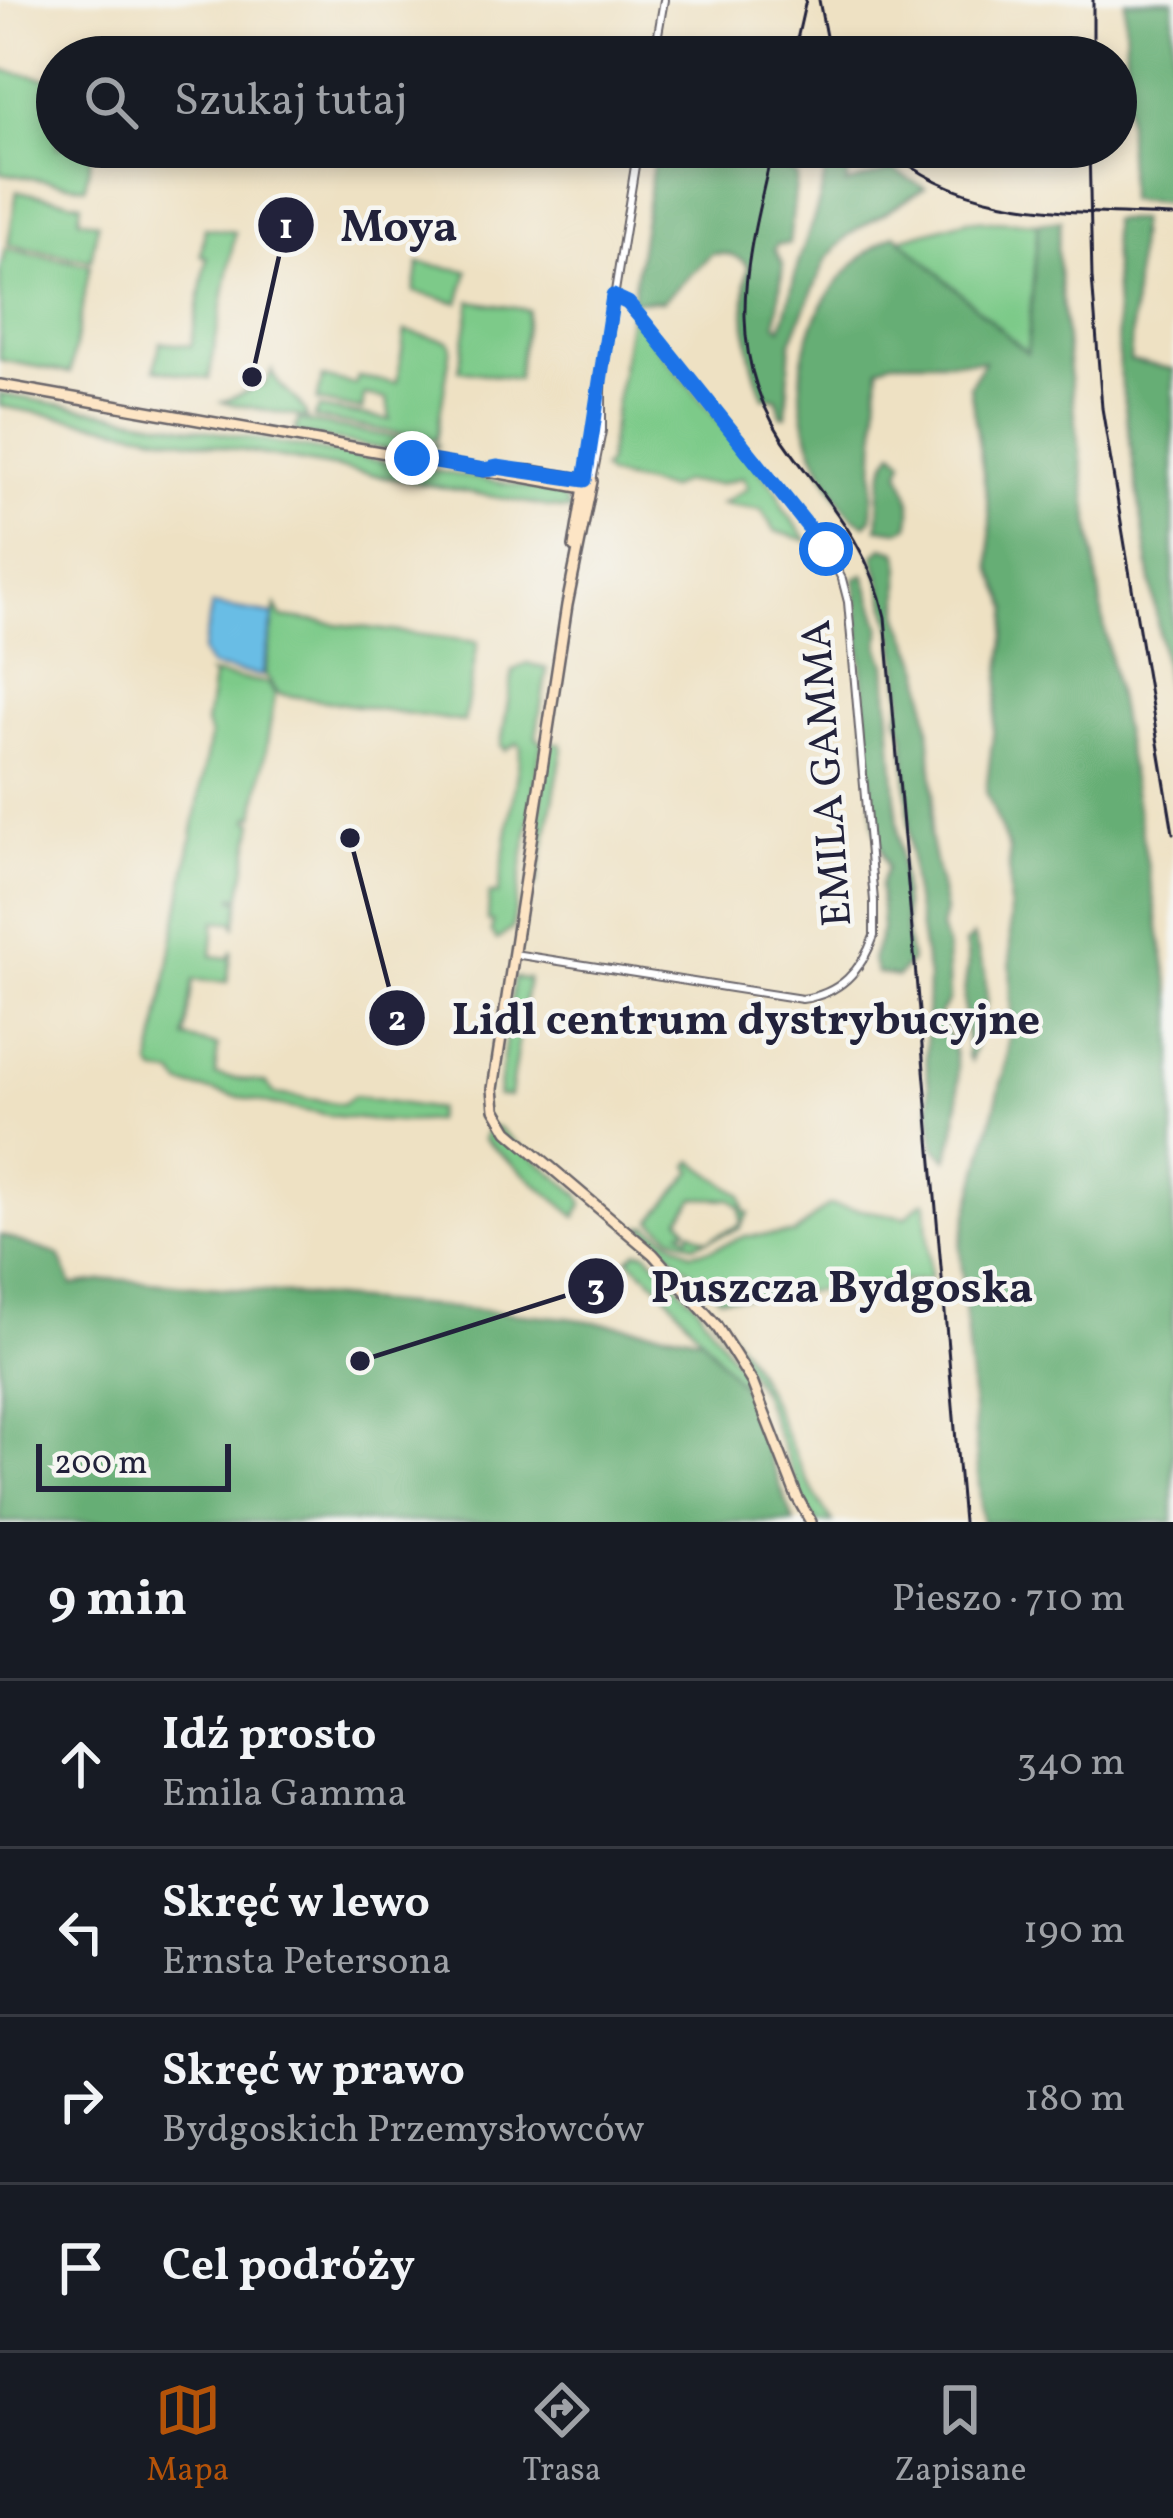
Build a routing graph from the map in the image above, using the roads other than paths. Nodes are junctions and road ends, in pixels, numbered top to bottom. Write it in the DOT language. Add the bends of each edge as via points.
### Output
graph roads {
  1 [pos="664,0"];
  2 [pos="658,36"];
  3 [pos="634,168"];
  4 [pos="613,296"];
  5 [pos="0,385"];
  6 [pos="588,484"];
  7 [pos="514,955"];
  8 [pos="811,1522"];
  1 -- 2 [label="street"];
  3 -- 4 [label="street"];
  4 -- 6 [label="street"];
  4 -- 7 [label="street, EMILA GAMMA" via="676,361 842,579 874,936 845,982 802,999"];
  5 -- 6 [label="street"];
  6 -- 7 [label="street"];
  7 -- 8 [label="street" via="493,1089 498,1118 701,1306 752,1381"];
}
